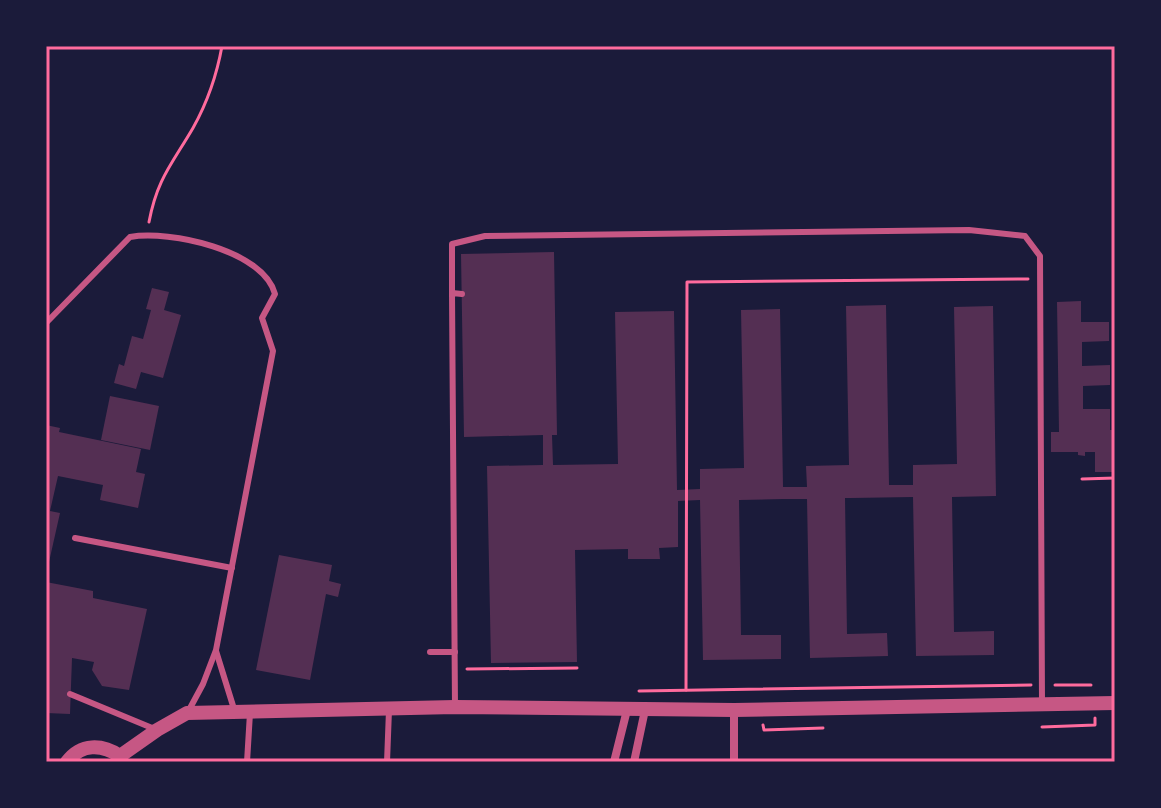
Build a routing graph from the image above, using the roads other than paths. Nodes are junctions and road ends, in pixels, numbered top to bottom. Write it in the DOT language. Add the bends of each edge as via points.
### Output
graph roads {
  1 [pos="452,293"];
  2 [pos="462,294"];
  3 [pos="46,323"];
  4 [pos="75,538"];
  5 [pos="232,568"];
  6 [pos="216,650"];
  7 [pos="430,652"];
  8 [pos="455,652"];
  9 [pos="70,694"];
  10 [pos="1115,703"];
  11 [pos="1041,705"];
  12 [pos="455,707"];
  13 [pos="389,710"];
  14 [pos="627,710"];
  15 [pos="645,710"];
  16 [pos="734,710"];
  17 [pos="187,713"];
  18 [pos="243,713"];
  19 [pos="157,730"];
  20 [pos="123,759"];
  21 [pos="67,762"];
  22 [pos="247,762"];
  23 [pos="387,762"];
  24 [pos="614,762"];
  25 [pos="634,762"];
  26 [pos="734,762"];
  1 -- 2 [label="lane"];
  1 -- 8 [label="lane"];
  1 -- 11 [label="lane" via="452,244 485,236 969,230 1025,236 1040,256"];
  3 -- 5 [label="lane" via="130,237 146,234 191,240 248,260 272,283 275,294 262,318 273,351"];
  4 -- 5 [label="lane"];
  5 -- 6 [label="lane"];
  6 -- 17 [label="lane"];
  6 -- 18 [label="lane"];
  7 -- 8 [label="lane"];
  8 -- 12 [label="lane"];
  9 -- 19 [label="lane"];
  10 -- 11 [label="street"];
  11 -- 16 [label="street"];
  12 -- 13 [label="street"];
  12 -- 14 [label="street"];
  13 -- 18 [label="street"];
  13 -- 23 [label="lane"];
  14 -- 15 [label="street"];
  14 -- 24 [label="street"];
  15 -- 16 [label="street"];
  15 -- 25 [label="street"];
  16 -- 26 [label="street"];
  17 -- 18 [label="street"];
  17 -- 19 [label="street"];
  18 -- 22 [label="lane"];
  19 -- 20 [label="street"];
  20 -- 21 [label="street" via="111,750 89,747"];
}
